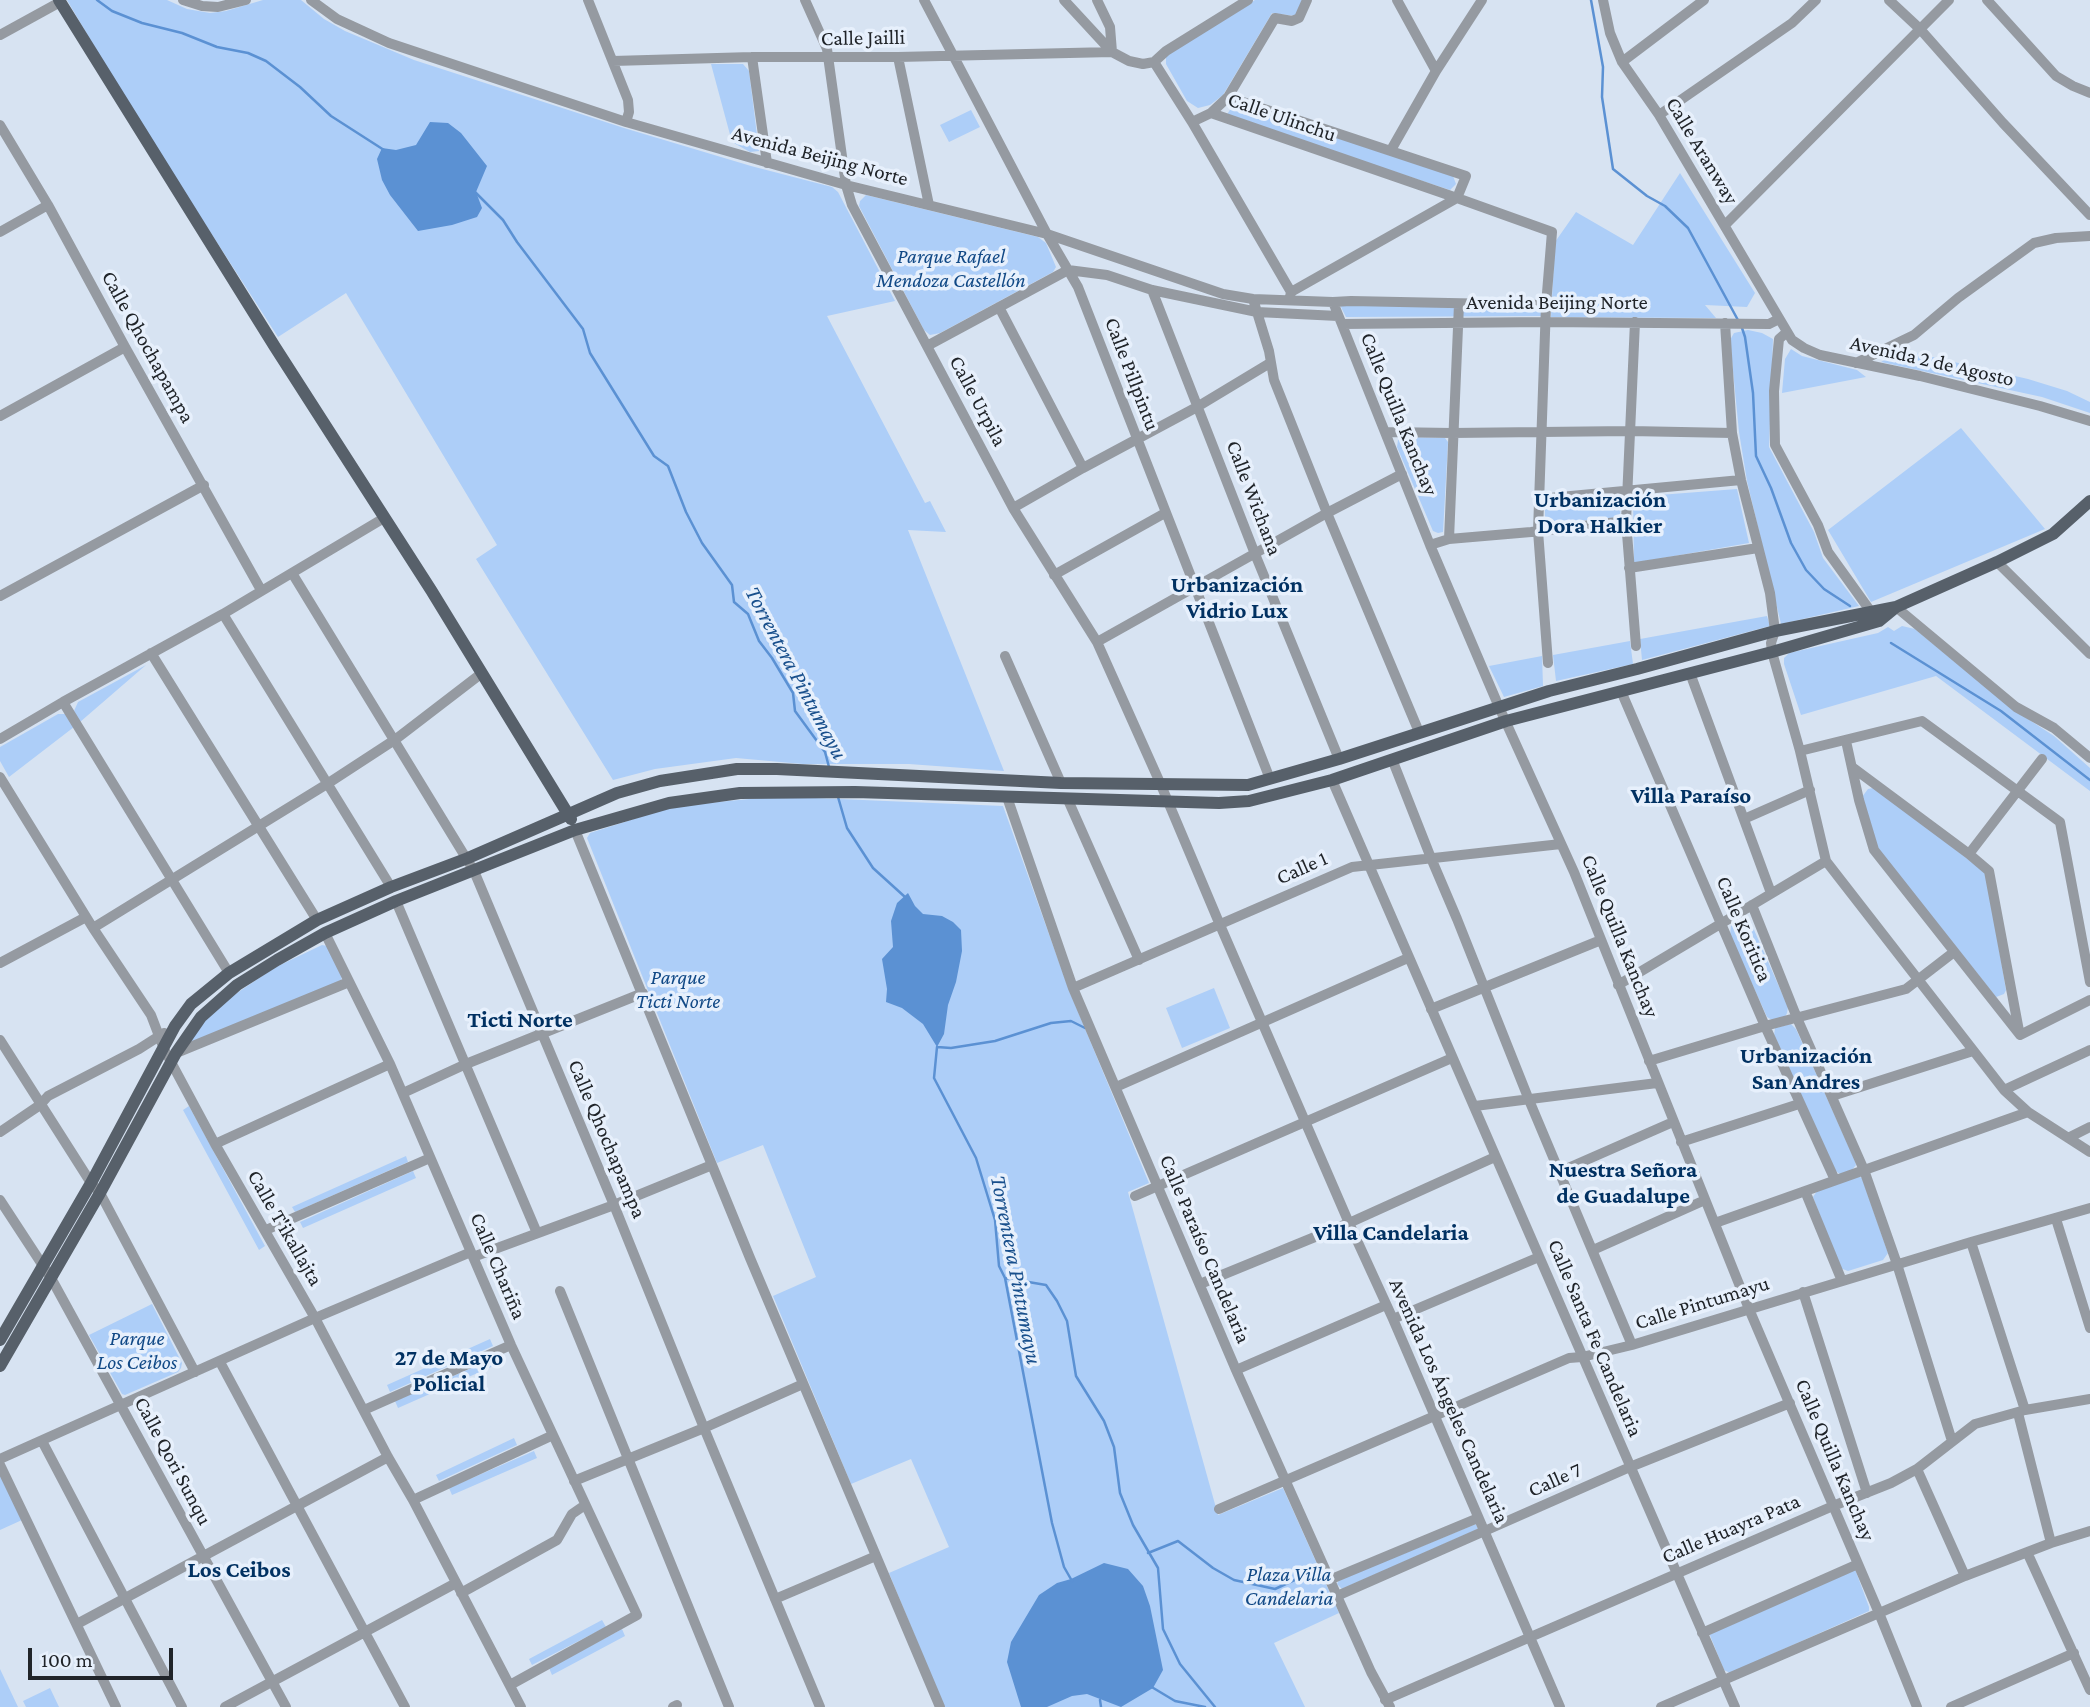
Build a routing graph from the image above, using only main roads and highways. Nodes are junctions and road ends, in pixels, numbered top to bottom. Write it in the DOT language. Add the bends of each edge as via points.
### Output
graph roads {
  1 [pos="60,1"];
  2 [pos="2090,501"];
  3 [pos="1896,607"];
  4 [pos="568,813"];
  5 [pos="575,830"];
  6 [pos="170,1055"];
  7 [pos="95,1188"];
  8 [pos="0,1340"];
  9 [pos="0,1366"];
  1 -- 4 [label="main road"];
  2 -- 3 [label="main road" via="2053,534"];
  3 -- 4 [label="main road" via="1775,631 1549,691 1248,785 1060,783 737,769 660,781"];
  3 -- 5 [label="main road" via="1879,621 1506,721 1332,780 1250,801 740,793 649,808"];
  4 -- 5 [label="main road"];
  4 -- 6 [label="main road" via="317,920 229,973 191,1004 175,1026"];
  5 -- 6 [label="main road" via="325,933 218,1000"];
  6 -- 7 [label="main road"];
  7 -- 8 [label="main road" via="42,1266"];
  7 -- 9 [label="main road" via="51,1278"];
}
